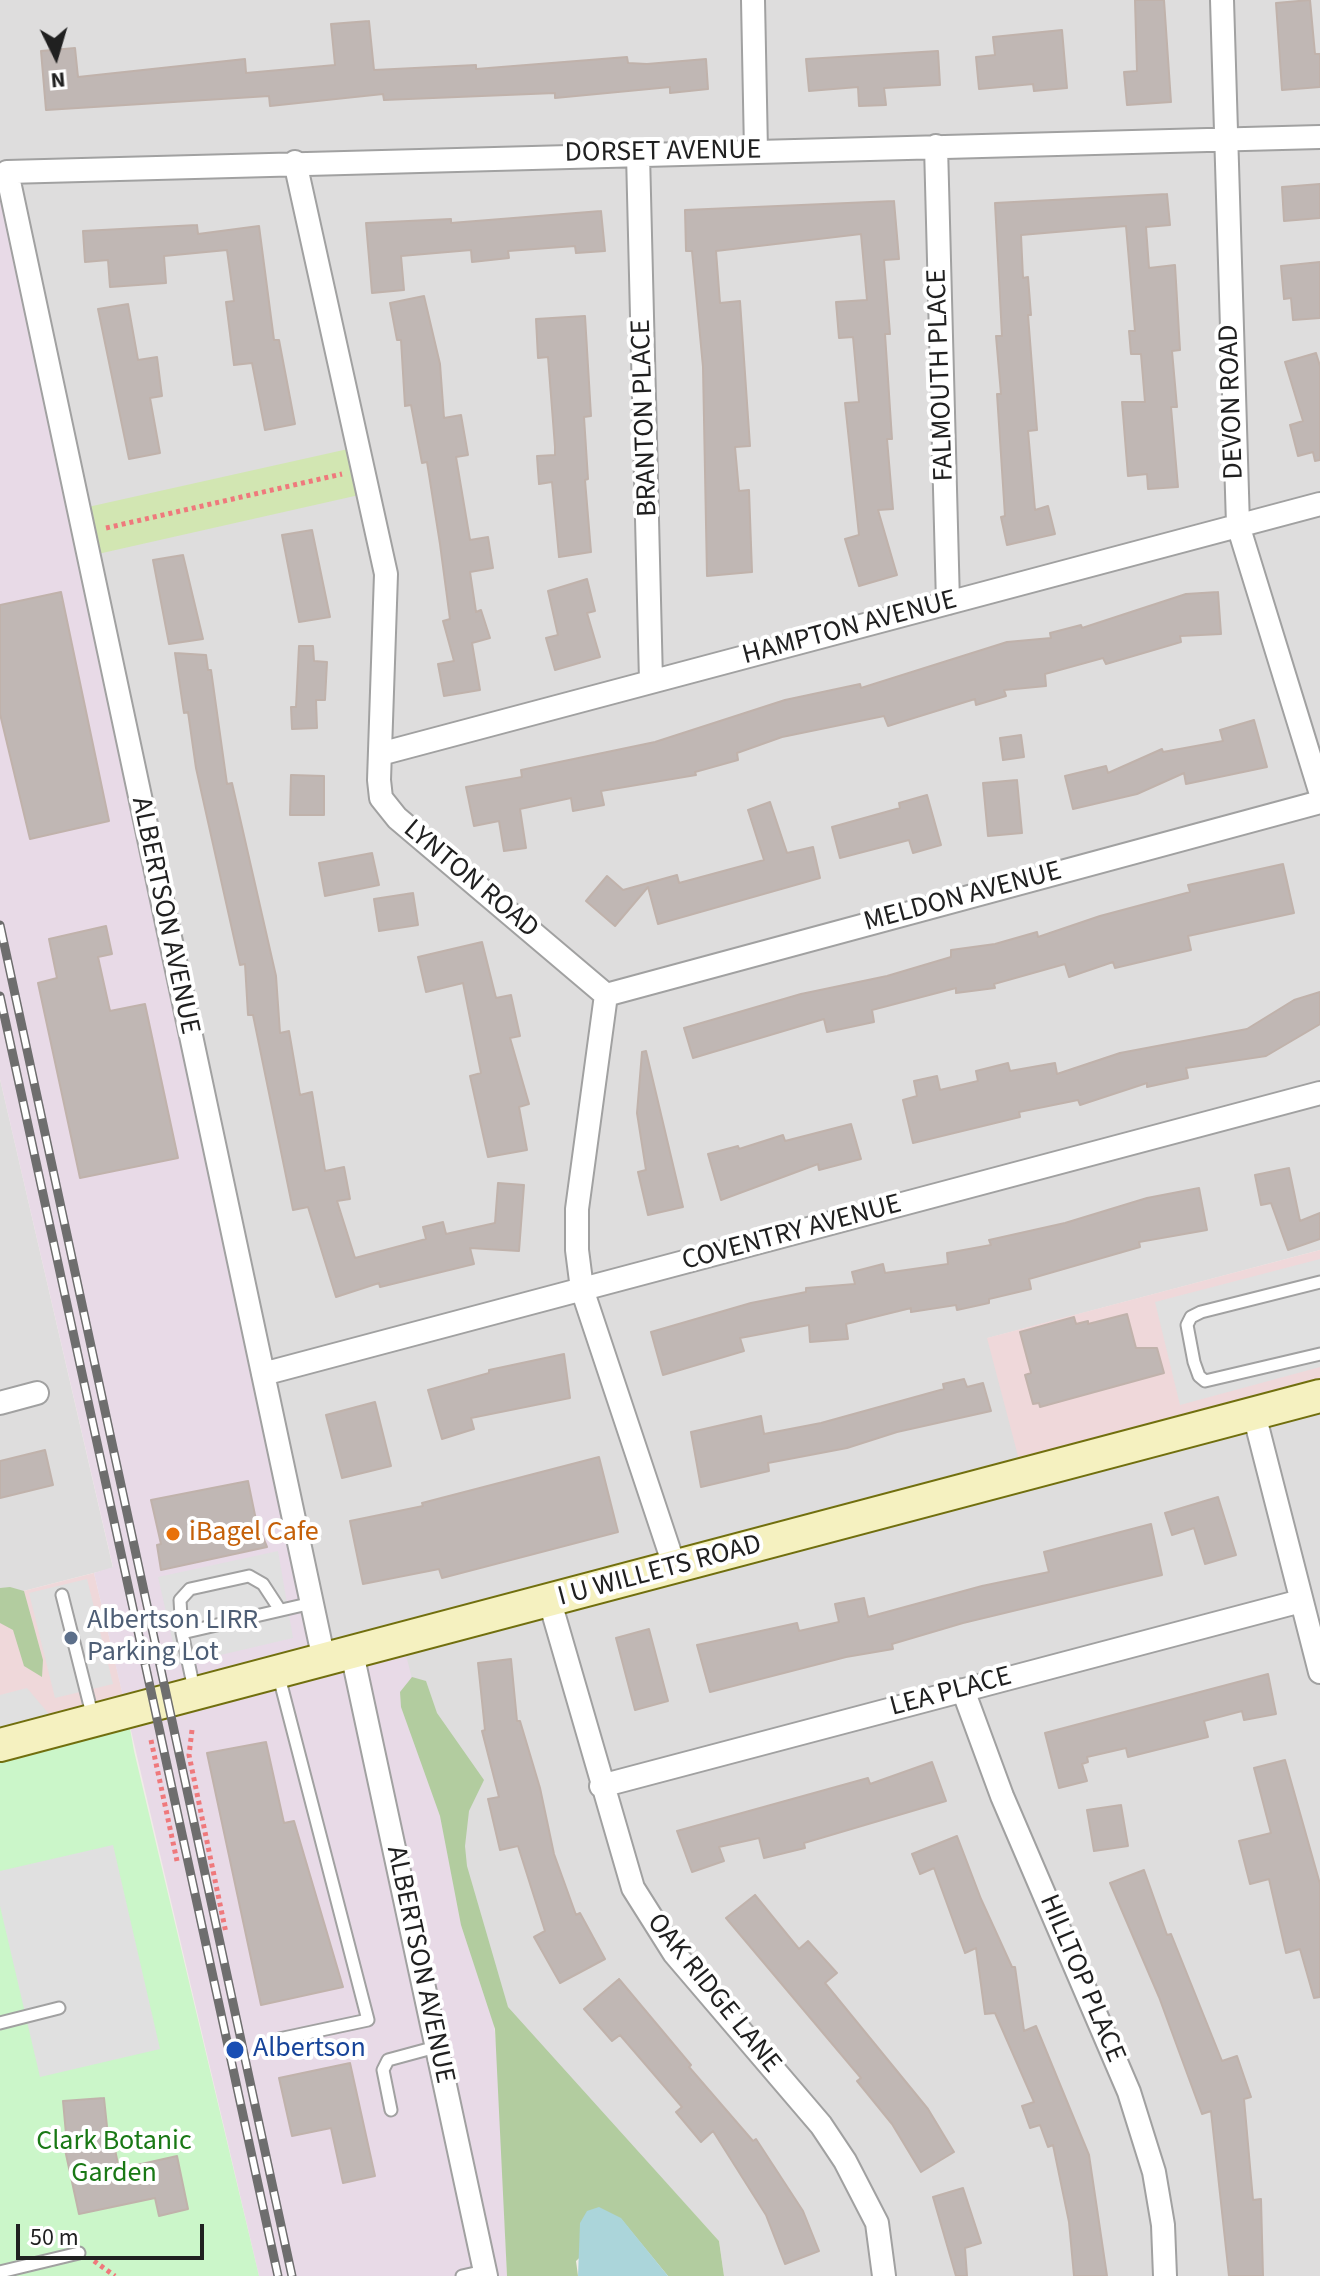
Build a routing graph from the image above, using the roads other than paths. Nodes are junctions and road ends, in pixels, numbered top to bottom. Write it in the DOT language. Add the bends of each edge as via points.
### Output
graph roads {
  1 [pos="753,0"];
  2 [pos="1222,0"];
  3 [pos="1320,137"];
  4 [pos="1224,139"];
  5 [pos="936,146"];
  6 [pos="756,151"];
  7 [pos="638,154"];
  8 [pos="295,162"];
  9 [pos="3,171"];
  10 [pos="1320,504"];
  11 [pos="1238,525"];
  12 [pos="948,603"];
  13 [pos="651,681"];
  14 [pos="380,754"];
  15 [pos="1320,791"];
  16 [pos="1320,802"];
  17 [pos="606,995"];
  18 [pos="1320,1093"];
  19 [pos="1320,1282"];
  20 [pos="582,1289"];
  21 [pos="1320,1354"];
  22 [pos="263,1374"];
  23 [pos="37,1393"];
  24 [pos="1320,1396"];
  25 [pos="0,1403"];
  26 [pos="1254,1414"];
  27 [pos="675,1568"];
  28 [pos="62,1595"];
  29 [pos="1301,1601"];
  30 [pos="550,1602"];
  31 [pos="312,1603"];
  32 [pos="280,1610"];
  33 [pos="182,1633"];
  34 [pos="338,1657"];
  35 [pos="1320,1672"];
  36 [pos="277,1673"];
  37 [pos="963,1690"];
  38 [pos="195,1694"];
  39 [pos="94,1720"];
  40 [pos="0,1745"];
  41 [pos="601,1786"];
  42 [pos="59,2008"];
  43 [pos="0,2023"];
  44 [pos="279,2039"];
  45 [pos="436,2047"];
  46 [pos="391,2110"];
  47 [pos="79,2253"];
  48 [pos="0,2272"];
  49 [pos="485,2274"];
  50 [pos="462,2276"];
  51 [pos="884,2276"];
  52 [pos="1165,2276"];
  1 -- 6 [label="street"];
  2 -- 4 [label="street, DEVON ROAD"];
  3 -- 4 [label="street, DORSET AVENUE"];
  4 -- 5 [label="street, DORSET AVENUE"];
  4 -- 11 [label="street, DEVON ROAD"];
  5 -- 6 [label="street, DORSET AVENUE"];
  5 -- 12 [label="street, FALMOUTH PLACE"];
  6 -- 7 [label="street, DORSET AVENUE"];
  7 -- 8 [label="street, DORSET AVENUE"];
  7 -- 13 [label="street, BRANTON PLACE"];
  8 -- 9 [label="street, DORSET AVENUE"];
  8 -- 14 [label="street, LYNTON ROAD" via="386,574"];
  9 -- 22 [label="street, ALBERTSON AVENUE"];
  10 -- 11 [label="street, HAMPTON AVENUE"];
  11 -- 12 [label="street, HAMPTON AVENUE"];
  11 -- 15 [label="street, DEVON ROAD"];
  12 -- 13 [label="street, HAMPTON AVENUE"];
  13 -- 14 [label="street, HAMPTON AVENUE"];
  14 -- 17 [label="street, LYNTON ROAD" via="381,798 397,818"];
  16 -- 17 [label="street, MELDON AVENUE"];
  17 -- 20 [label="street" via="577,1209"];
  18 -- 20 [label="street, COVENTRY AVENUE"];
  19 -- 21 [label="lane" via="1201,1312 1187,1325 1194,1362 1205,1381"];
  20 -- 22 [label="street, COVENTRY AVENUE"];
  20 -- 27 [label="street"];
  22 -- 31 [label="street, ALBERTSON AVENUE"];
  23 -- 25 [label="street"];
  24 -- 26 [label="main road, I U WILLETS ROAD"];
  26 -- 27 [label="main road, I U WILLETS ROAD"];
  26 -- 29 [label="street"];
  27 -- 30 [label="main road, I U WILLETS ROAD"];
  28 -- 39 [label="lane"];
  29 -- 35 [label="street"];
  29 -- 37 [label="street, LEA PLACE"];
  30 -- 34 [label="main road, I U WILLETS ROAD"];
  30 -- 41 [label="street, OAK RIDGE LANE"];
  31 -- 32 [label="lane"];
  31 -- 34 [label="street, ALBERTSON AVENUE"];
  32 -- 33 [label="lane"];
  32 -- 33 [label="lane" via="263,1584 249,1576 190,1589 180,1600"];
  33 -- 38 [label="lane"];
  34 -- 36 [label="main road, I U WILLETS ROAD"];
  34 -- 45 [label="street, ALBERTSON AVENUE"];
  36 -- 38 [label="main road, I U WILLETS ROAD"];
  36 -- 44 [label="lane" via="368,2020"];
  37 -- 41 [label="street, LEA PLACE"];
  37 -- 52 [label="street, HILLTOP PLACE" via="1002,1796 1129,2092 1154,2172"];
  38 -- 39 [label="main road, I U WILLETS ROAD"];
  39 -- 40 [label="main road, I U WILLETS ROAD"];
  41 -- 51 [label="street, OAK RIDGE LANE" via="621,1858 649,1916 845,2161 877,2223"];
  42 -- 43 [label="lane"];
  45 -- 46 [label="lane" via="388,2060 383,2070"];
  45 -- 49 [label="street, ALBERTSON AVENUE"];
  47 -- 48 [label="lane"];
  49 -- 50 [label="lane"];
}
